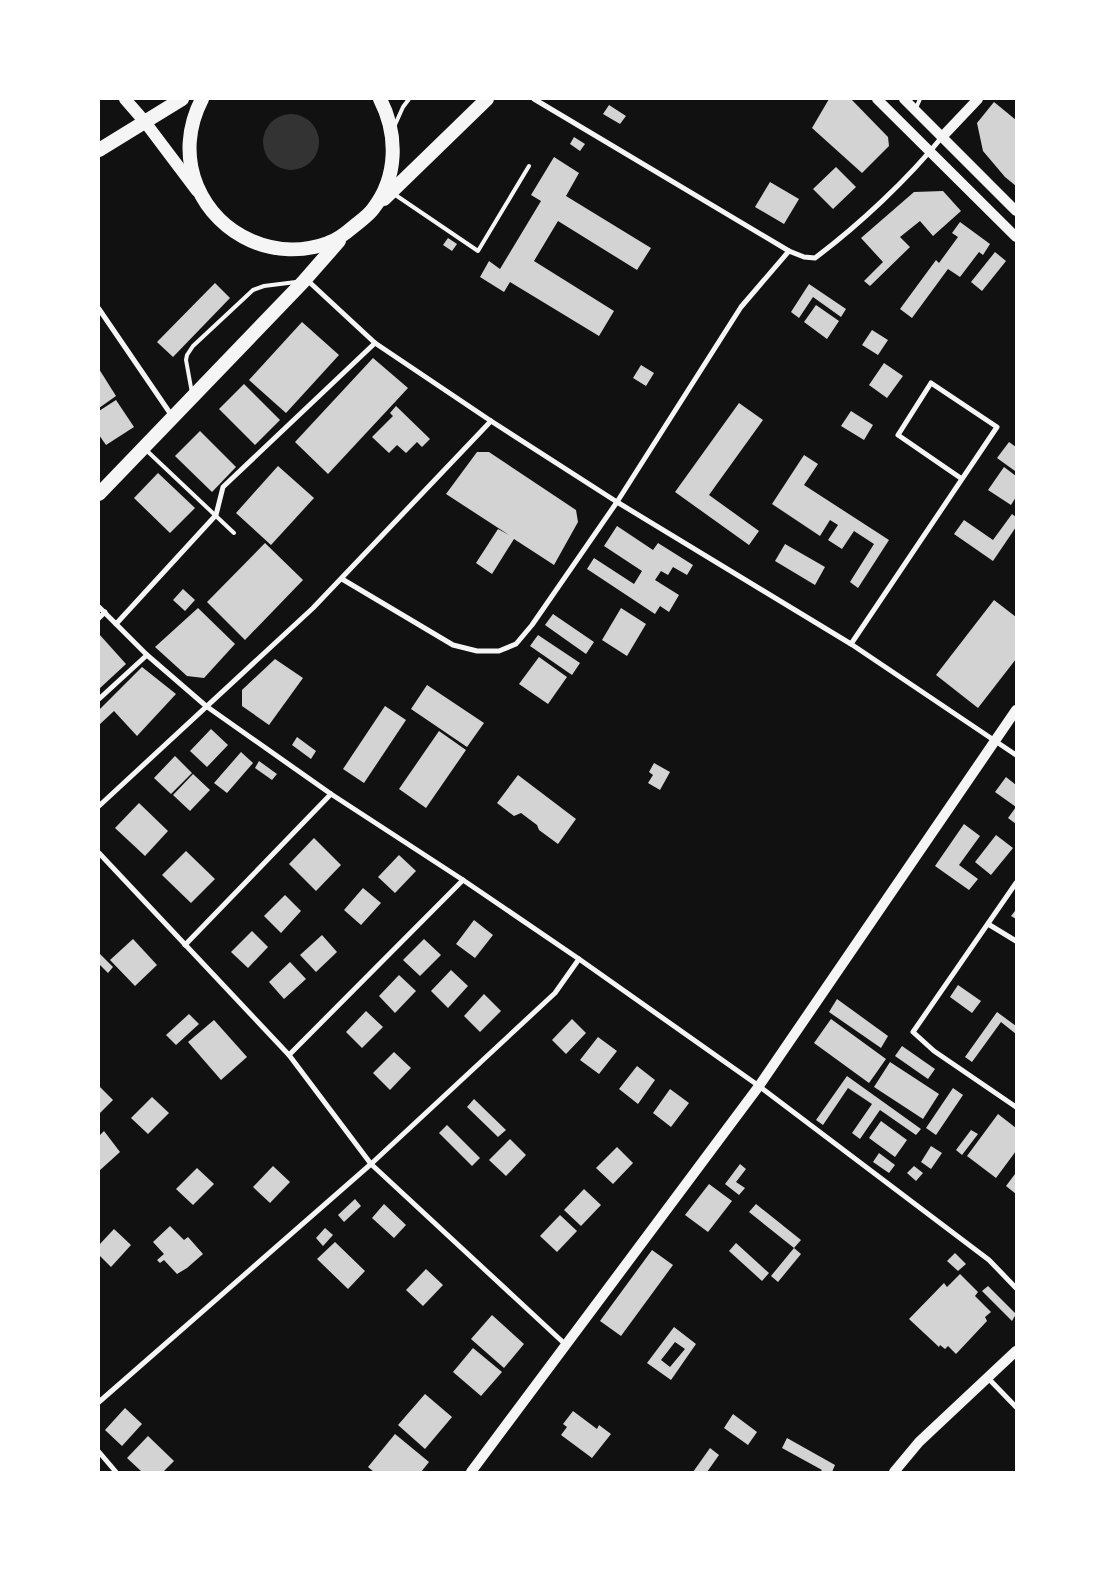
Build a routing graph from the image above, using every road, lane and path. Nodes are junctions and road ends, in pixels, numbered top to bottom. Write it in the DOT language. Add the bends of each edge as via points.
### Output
graph roads {
  1 [pos="125,99"];
  2 [pos="182,99"];
  3 [pos="202,99"];
  4 [pos="380,99"];
  5 [pos="410,99"];
  6 [pos="488,99"];
  7 [pos="534,99"];
  8 [pos="877,99"];
  9 [pos="904,99"];
  10 [pos="920,99"];
  11 [pos="978,99"];
  12 [pos="915,110"];
  13 [pos="145,122"];
  14 [pos="392,131"];
  15 [pos="942,137"];
  16 [pos="99,150"];
  17 [pos="930,152"];
  18 [pos="529,166"];
  19 [pos="390,191"];
  20 [pos="202,198"];
  21 [pos="373,210"];
  22 [pos="1016,211"];
  23 [pos="347,232"];
  24 [pos="1016,237"];
  25 [pos="789,251"];
  26 [pos="304,280"];
  27 [pos="99,309"];
  28 [pos="375,343"];
  29 [pos="192,398"];
  30 [pos="173,418"];
  31 [pos="491,421"];
  32 [pos="144,448"];
  33 [pos="962,479"];
  34 [pos="99,494"];
  35 [pos="617,502"];
  36 [pos="216,515"];
  37 [pos="234,533"];
  38 [pos="342,579"];
  39 [pos="99,607"];
  40 [pos="105,612"];
  41 [pos="99,618"];
  42 [pos="116,624"];
  43 [pos="851,644"];
  44 [pos="146,655"];
  45 [pos="99,699"];
  46 [pos="206,706"];
  47 [pos="1016,710"];
  48 [pos="995,741"];
  49 [pos="1016,755"];
  50 [pos="331,794"];
  51 [pos="99,806"];
  52 [pos="99,853"];
  53 [pos="463,880"];
  54 [pos="1016,883"];
  55 [pos="988,924"];
  56 [pos="1016,941"];
  57 [pos="186,945"];
  58 [pos="579,959"];
  59 [pos="289,1055"];
  60 [pos="759,1086"];
  61 [pos="1016,1107"];
  62 [pos="372,1164"];
  63 [pos="1016,1288"];
  64 [pos="566,1345"];
  65 [pos="1016,1351"];
  66 [pos="987,1377"];
  67 [pos="99,1402"];
  68 [pos="1016,1407"];
  69 [pos="99,1452"];
  70 [pos="116,1472"];
  71 [pos="471,1472"];
  72 [pos="894,1472"];
  1 -- 13 [label="main road"];
  2 -- 13 [label="highway"];
  3 -- 20 [label="highway" via="190,133 189,155 193,177"];
  4 -- 14 [label="highway"];
  5 -- 14 [label="lane"];
  6 -- 19 [label="highway"];
  7 -- 25 [label="street"];
  8 -- 17 [label="main road"];
  9 -- 12 [label="main road"];
  10 -- 12 [label="lane"];
  11 -- 15 [label="main road"];
  12 -- 15 [label="main road"];
  13 -- 16 [label="highway"];
  13 -- 20 [label="main road"];
  14 -- 21 [label="highway" via="391,173"];
  15 -- 17 [label="street"];
  15 -- 22 [label="main road"];
  17 -- 24 [label="main road"];
  17 -- 25 [label="street" via="870,212 815,258"];
  18 -- 19 [label="lane" via="478,250"];
  19 -- 21 [label="highway"];
  20 -- 23 [label="highway" via="230,230 268,248 310,249 330,243"];
  21 -- 23 [label="highway"];
  23 -- 26 [label="highway"];
  25 -- 35 [label="street" via="741,307"];
  26 -- 28 [label="street"];
  26 -- 29 [label="highway"];
  26 -- 29 [label="lane" via="253,290 193,346 186,365"];
  27 -- 30 [label="street"];
  28 -- 31 [label="street"];
  28 -- 36 [label="street" via="223,487"];
  29 -- 30 [label="highway"];
  30 -- 32 [label="highway"];
  31 -- 35 [label="street"];
  31 -- 38 [label="street"];
  32 -- 34 [label="highway"];
  32 -- 36 [label="lane"];
  33 -- 33 [label="street" via="997,427 931,383 898,435"];
  33 -- 43 [label="street"];
  35 -- 38 [label="street" via="532,625 516,644 499,651 477,652 453,645"];
  35 -- 43 [label="street"];
  36 -- 37 [label="lane"];
  36 -- 42 [label="street"];
  38 -- 46 [label="street"];
  39 -- 40 [label="street"];
  40 -- 41 [label="street"];
  40 -- 42 [label="street"];
  42 -- 44 [label="street"];
  43 -- 48 [label="street"];
  44 -- 45 [label="street"];
  44 -- 46 [label="street"];
  46 -- 50 [label="street"];
  46 -- 51 [label="street"];
  47 -- 48 [label="main road"];
  48 -- 49 [label="street"];
  48 -- 60 [label="main road"];
  50 -- 53 [label="street"];
  50 -- 57 [label="street"];
  52 -- 57 [label="street"];
  53 -- 58 [label="street"];
  53 -- 59 [label="street"];
  54 -- 55 [label="street"];
  55 -- 56 [label="street"];
  55 -- 61 [label="street" via="913,1032 934,1051"];
  57 -- 59 [label="street"];
  58 -- 60 [label="street"];
  58 -- 62 [label="street" via="555,993"];
  59 -- 62 [label="street"];
  60 -- 63 [label="street" via="989,1260"];
  60 -- 64 [label="main road"];
  62 -- 64 [label="street"];
  62 -- 67 [label="street"];
  64 -- 71 [label="main road"];
  65 -- 66 [label="main road"];
  66 -- 68 [label="street"];
  66 -- 72 [label="main road" via="919,1442"];
  69 -- 70 [label="street"];
}
